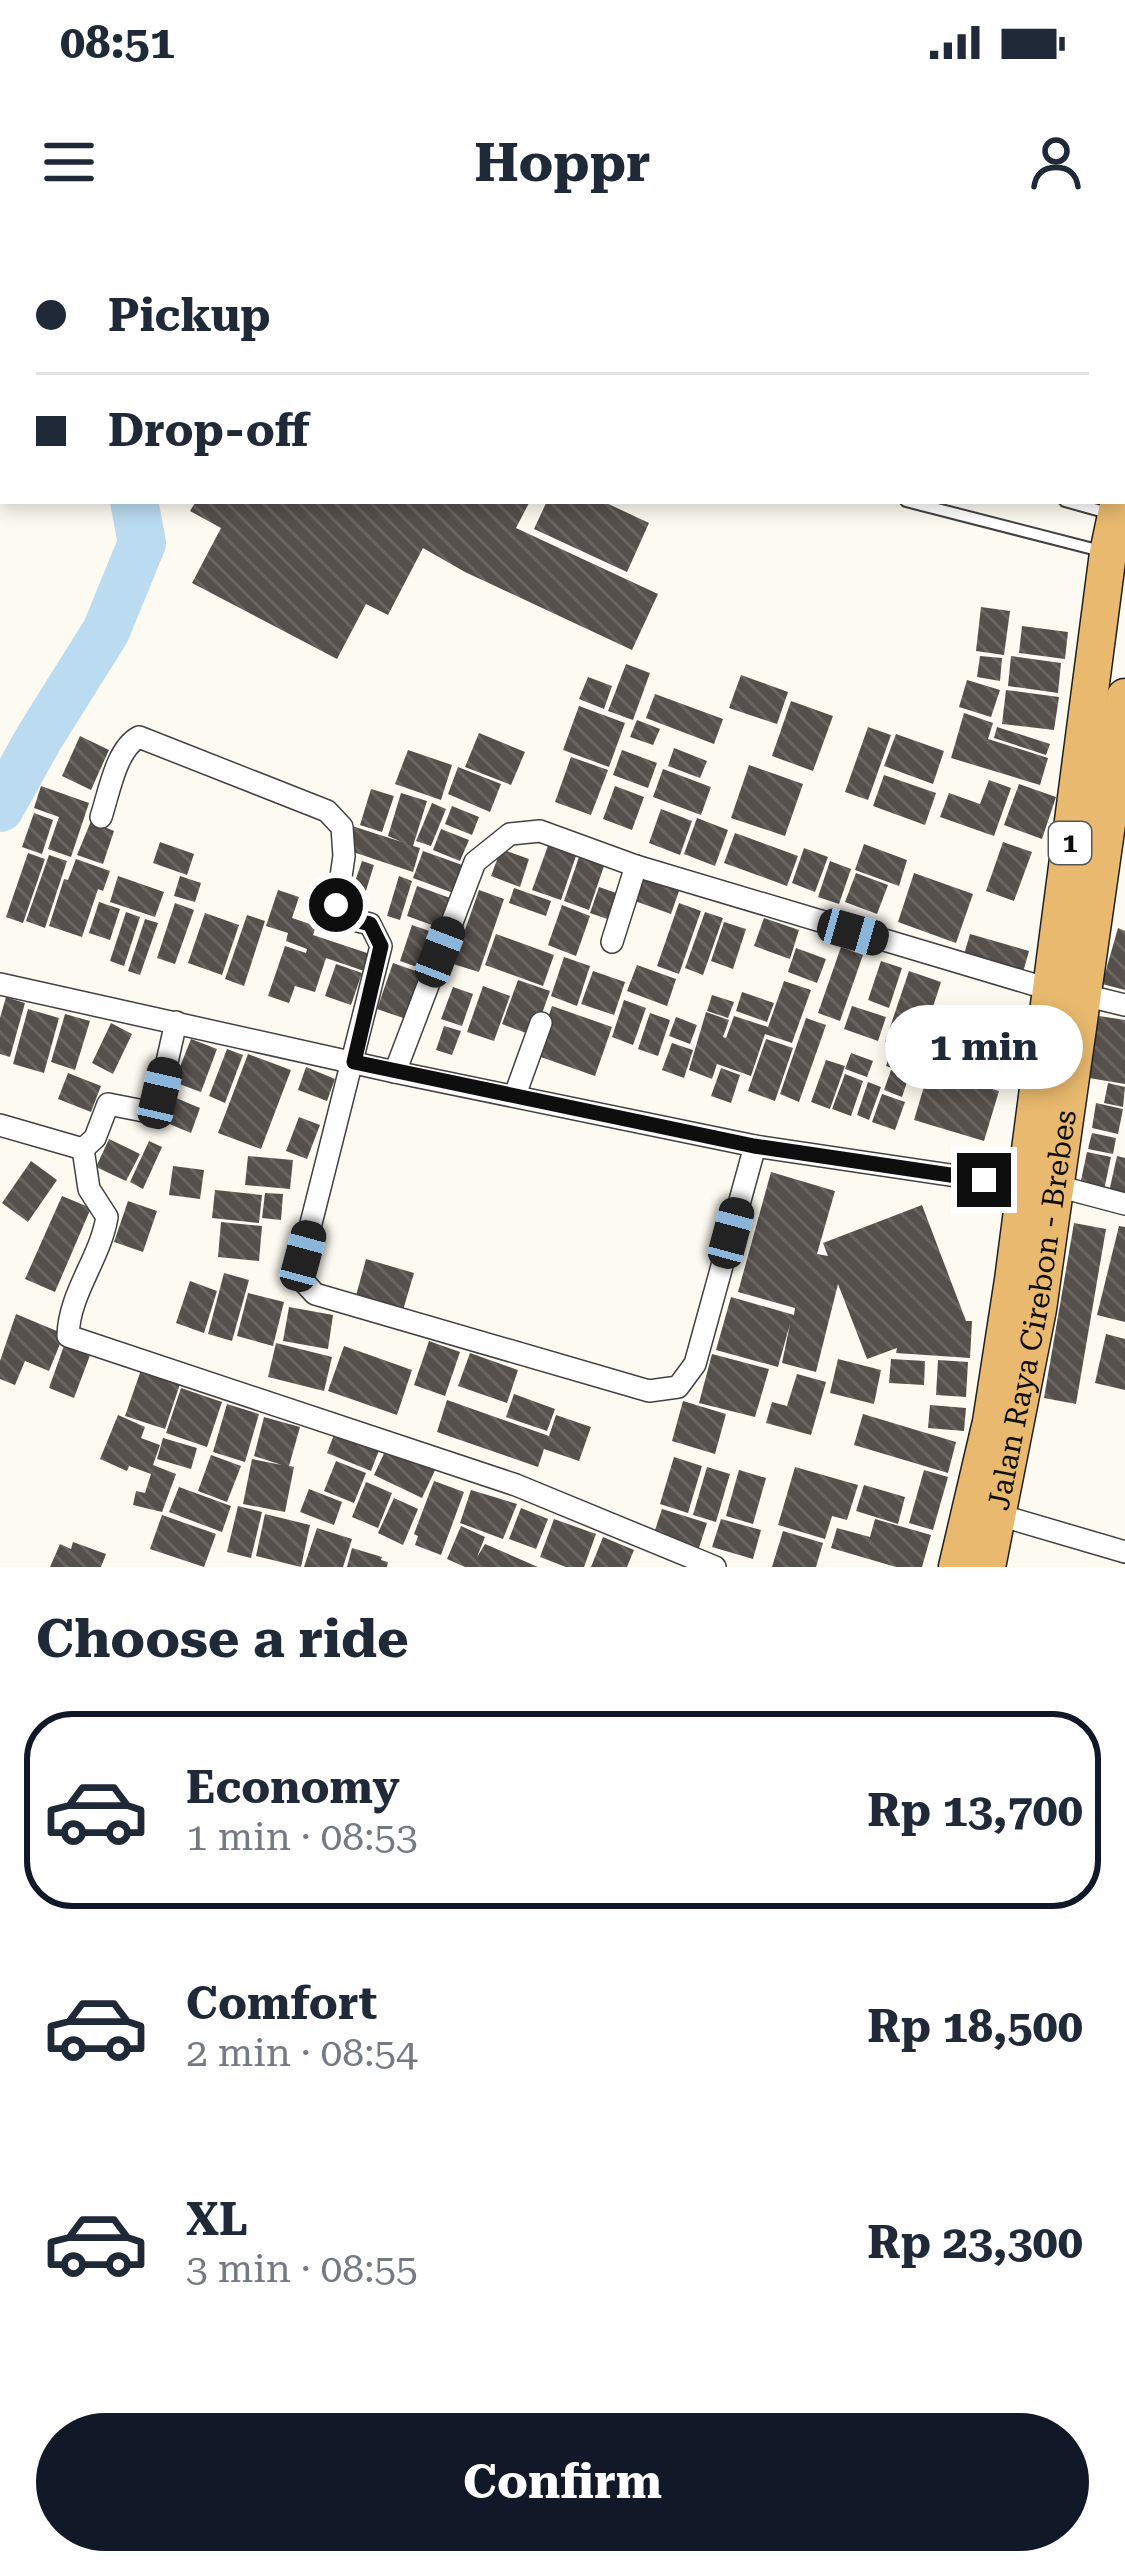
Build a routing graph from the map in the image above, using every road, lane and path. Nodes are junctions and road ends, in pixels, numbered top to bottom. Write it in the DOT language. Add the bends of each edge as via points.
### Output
graph roads {
  1 [pos="918,504"];
  2 [pos="1118,504"];
  3 [pos="1108,553"];
  4 [pos="1125,697"];
  5 [pos="101,817"];
  6 [pos="1116,822"];
  7 [pos="636,866"];
  8 [pos="612,943"];
  9 [pos="3,984"];
  10 [pos="1068,993"];
  11 [pos="1125,1005"];
  12 [pos="176,1022"];
  13 [pos="541,1023"];
  14 [pos="354,1062"];
  15 [pos="395,1072"];
  16 [pos="515,1095"];
  17 [pos="0,1125"];
  18 [pos="754,1146"];
  19 [pos="82,1149"];
  20 [pos="1041,1186"];
  21 [pos="1125,1204"];
  22 [pos="985,1511"];
  23 [pos="1125,1552"];
  24 [pos="715,1567"];
  25 [pos="957,1567"];
  26 [pos="987,1567"];
  1 -- 3 [label="lane"];
  2 -- 3 [label="highway, Jalan Raya Cirebon - Brebes / 1"];
  3 -- 10 [label="highway, Jalan Raya Cirebon - Brebes / 1"];
  4 -- 6 [label="highway, Jalan Raya Cirebon - Brebes / 1"];
  5 -- 14 [label="street" via="124,752 139,737 338,820 344,856 336,911 370,924 381,946"];
  6 -- 10 [label="highway, Jalan Raya Cirebon - Brebes / 1"];
  7 -- 8 [label="street"];
  7 -- 10 [label="street"];
  7 -- 15 [label="street" via="530,829 488,848 469,873"];
  9 -- 12 [label="street"];
  10 -- 11 [label="street"];
  10 -- 20 [label="highway, Jalan Raya Cirebon - Brebes / 1"];
  12 -- 14 [label="street"];
  12 -- 19 [label="street" via="154,1107 142,1113 108,1104"];
  13 -- 16 [label="street"];
  14 -- 15 [label="street"];
  14 -- 18 [label="street" via="300,1267 307,1287 649,1390 677,1387 695,1364"];
  15 -- 16 [label="street"];
  16 -- 18 [label="street"];
  17 -- 19 [label="street"];
  18 -- 20 [label="street"];
  19 -- 24 [label="street" via="89,1190 106,1217 69,1313 68,1336 516,1485"];
  20 -- 21 [label="street"];
  20 -- 22 [label="highway, Jalan Raya Cirebon - Brebes / 1" via="1028,1283 991,1422"];
  22 -- 23 [label="street"];
  22 -- 25 [label="highway, Jalan Raya Cirebon - Brebes / 1"];
  22 -- 26 [label="highway, Jalan Raya Cirebon - Brebes / 1"];
}
